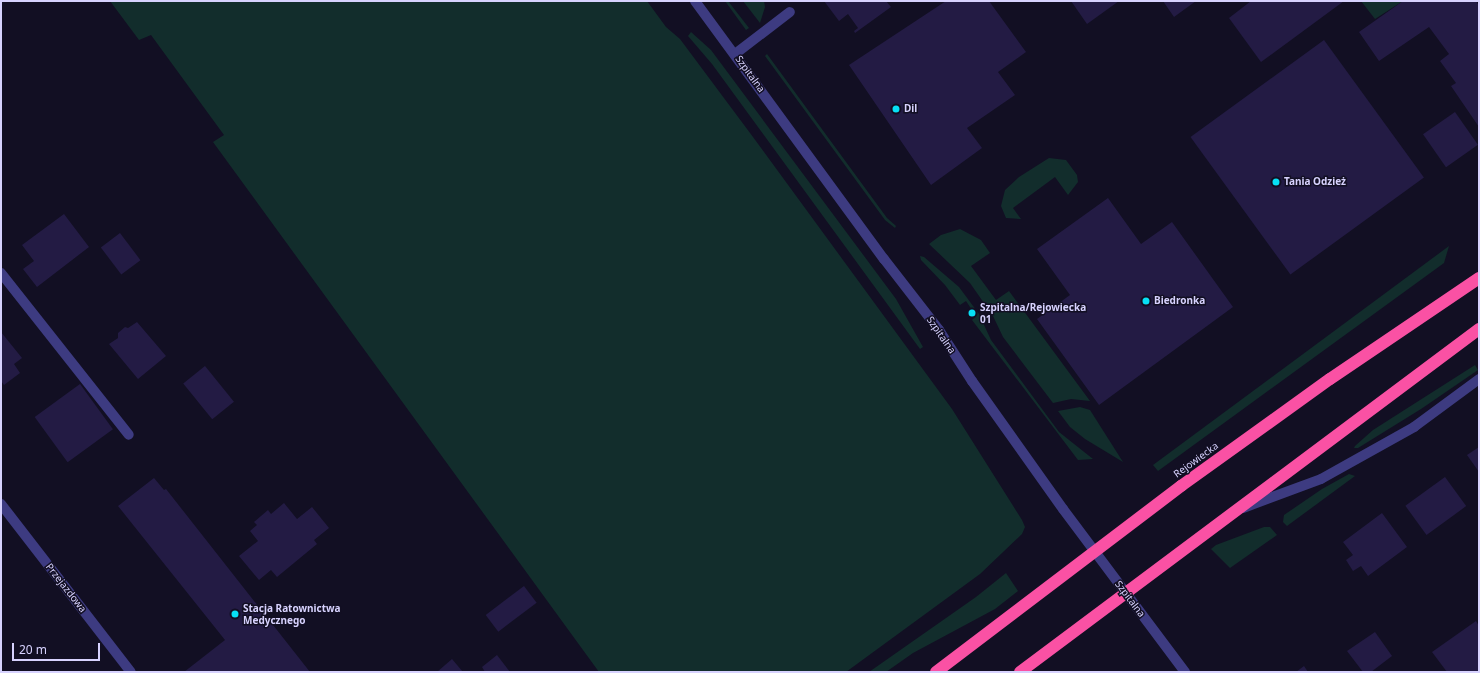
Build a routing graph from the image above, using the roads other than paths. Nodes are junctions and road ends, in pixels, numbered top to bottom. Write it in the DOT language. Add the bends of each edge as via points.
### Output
graph roads {
  1 [pos="695,1"];
  2 [pos="790,12"];
  3 [pos="735,54"];
  4 [pos="1,273"];
  5 [pos="1479,278"];
  6 [pos="1479,328"];
  7 [pos="1479,379"];
  8 [pos="129,435"];
  9 [pos="1,504"];
  10 [pos="1233,512"];
  11 [pos="1094,551"];
  12 [pos="1125,592"];
  13 [pos="131,672"];
  14 [pos="936,672"];
  15 [pos="1020,672"];
  16 [pos="1185,672"];
  1 -- 3 [label="street, Szpitalna"];
  2 -- 3 [label="street"];
  3 -- 11 [label="street, Szpitalna" via="884,259 939,330 972,381"];
  4 -- 8 [label="street"];
  5 -- 11 [label="highway, Rejowiecka" via="1330,379"];
  6 -- 10 [label="highway"];
  7 -- 10 [label="street" via="1414,427 1321,478"];
  9 -- 13 [label="street, Przejazdowa"];
  10 -- 12 [label="highway"];
  11 -- 12 [label="street, Szpitalna"];
  11 -- 14 [label="highway, Rejowiecka"];
  12 -- 15 [label="highway"];
  12 -- 16 [label="street, Szpitalna"];
}
